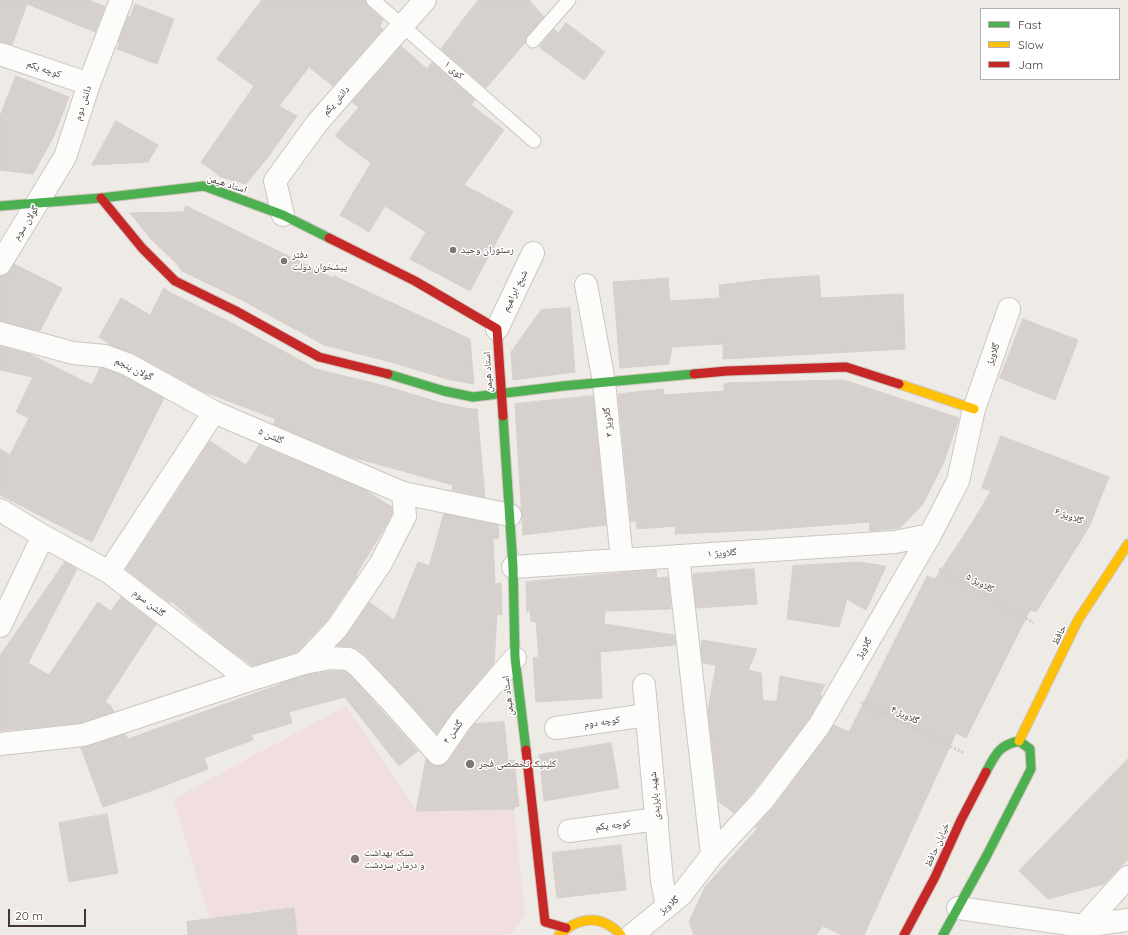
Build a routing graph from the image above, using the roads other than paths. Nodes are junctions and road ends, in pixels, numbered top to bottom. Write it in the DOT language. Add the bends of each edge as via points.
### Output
graph roads {
  1 [pos="121,0"];
  2 [pos="373,0"];
  3 [pos="425,0"];
  4 [pos="569,0"];
  5 [pos="402,25"];
  6 [pos="533,41"];
  7 [pos="0,54"];
  8 [pos="89,84"];
  9 [pos="534,141"];
  10 [pos="101,198"];
  11 [pos="39,202"];
  12 [pos="0,206"];
  13 [pos="283,214"];
  14 [pos="534,253"];
  15 [pos="0,264"];
  16 [pos="586,285"];
  17 [pos="1009,309"];
  18 [pos="497,329"];
  19 [pos="0,333"];
  20 [pos="604,382"];
  21 [pos="500,394"];
  22 [pos="974,409"];
  23 [pos="214,412"];
  24 [pos="403,493"];
  25 [pos="0,510"];
  26 [pos="510,515"];
  27 [pos="930,535"];
  28 [pos="43,536"];
  29 [pos="1128,544"];
  30 [pos="678,556"];
  31 [pos="622,560"];
  32 [pos="513,567"];
  33 [pos="109,572"];
  34 [pos="0,626"];
  35 [pos="515,658"];
  36 [pos="304,663"];
  37 [pos="249,680"];
  38 [pos="644,685"];
  39 [pos="647,715"];
  40 [pos="556,728"];
  41 [pos="1019,741"];
  42 [pos="0,744"];
  43 [pos="657,819"];
  44 [pos="569,831"];
  45 [pos="712,855"];
  46 [pos="935,877"];
  47 [pos="1128,878"];
  48 [pos="942,889"];
  49 [pos="956,902"];
  50 [pos="667,906"];
  51 [pos="924,911"];
  52 [pos="1128,920"];
  53 [pos="940,922"];
  54 [pos="911,924"];
  55 [pos="566,928"];
  56 [pos="1080,931"];
  57 [pos="559,935"];
  58 [pos="621,935"];
  59 [pos="632,935"];
  60 [pos="904,935"];
  61 [pos="939,935"];
  62 [pos="942,935"];
  1 -- 8 [label="street, دانش دوم"];
  2 -- 5 [label="lane, کوی ۱"];
  3 -- 5 [label="street, دانش یکم"];
  4 -- 6 [label="lane"];
  5 -- 9 [label="lane, کوی ۱"];
  5 -- 13 [label="street, دانش یکم" via="317,123 275,180"];
  7 -- 8 [label="street, کوچه یکم"];
  8 -- 11 [label="street, دانش دوم" via="66,157"];
  10 -- 11 [label="main road, استاد هیمن"];
  10 -- 13 [label="main road, استاد هیمن" via="204,186"];
  10 -- 21 [label="main road" via="142,248 175,281 319,357 473,397"];
  11 -- 12 [label="main road, استاد هیمن"];
  11 -- 15 [label="street, گولان سوم"];
  13 -- 18 [label="main road, استاد هیمن" via="415,281"];
  14 -- 18 [label="street, شیخ ابراهیم"];
  16 -- 20 [label="street, گلاویژ ۳"];
  17 -- 22 [label="street, گلاویژ"];
  18 -- 21 [label="main road, استاد هیمن"];
  19 -- 23 [label="street, گولان پنجم" via="74,353 105,356 127,364"];
  20 -- 21 [label="main road"];
  20 -- 22 [label="main road" via="727,371 846,367"];
  20 -- 31 [label="street, گلاویژ ۳"];
  21 -- 26 [label="main road, استاد هیمن"];
  22 -- 27 [label="street, گلاویژ" via="958,481"];
  23 -- 24 [label="street, گلشن ۵"];
  23 -- 33 [label="street"];
  24 -- 26 [label="street, گلشن ۵"];
  24 -- 36 [label="street" via="405,516 381,563 337,628"];
  25 -- 28 [label="street, گلشن سوم"];
  26 -- 32 [label="main road, استاد هیمن"];
  27 -- 30 [label="street, گلاویژ ۱" via="895,542"];
  27 -- 45 [label="street, گلاویژ" via="818,726 763,800"];
  28 -- 33 [label="street, گلشن سوم"];
  28 -- 34 [label="street"];
  29 -- 41 [label="main road, حافظ" via="1078,620"];
  30 -- 31 [label="street, گلاویژ ۱"];
  30 -- 45 [label="street"];
  31 -- 32 [label="street, گلاویژ ۱"];
  32 -- 35 [label="main road, استاد هیمن"];
  33 -- 37 [label="street, گلشن سوم"];
  35 -- 36 [label="street, گلشن ۴" via="460,722 438,754 349,659 331,658"];
  35 -- 55 [label="main road, استاد هیمن" via="545,922"];
  36 -- 37 [label="street"];
  37 -- 42 [label="street" via="82,735"];
  38 -- 39 [label="street, شهید بایزیدی"];
  39 -- 40 [label="street, کوچه دوم"];
  39 -- 43 [label="street, شهید بایزیدی"];
  41 -- 46 [label="main road, خیابان حافظ" via="1008,743 997,752 961,820"];
  41 -- 49 [label="main road" via="1030,749 1031,769 969,889"];
  43 -- 44 [label="street, کوچه یکم"];
  43 -- 50 [label="street, شهید بایزیدی" via="662,881"];
  45 -- 50 [label="street, گلاویژ" via="681,895"];
  46 -- 48 [label="main road"];
  46 -- 54 [label="main road, خیابان حافظ"];
  47 -- 56 [label="street"];
  49 -- 56 [label="street"];
  49 -- 62 [label="main road" via="950,924"];
  50 -- 59 [label="street, گلاویژ"];
  51 -- 54 [label="main road"];
  52 -- 56 [label="street"];
  53 -- 61 [label="main road"];
  54 -- 60 [label="main road, خیابان حافظ"];
  55 -- 57 [label="main road"];
  55 -- 58 [label="main road" via="574,923 594,920 612,926"];
}
